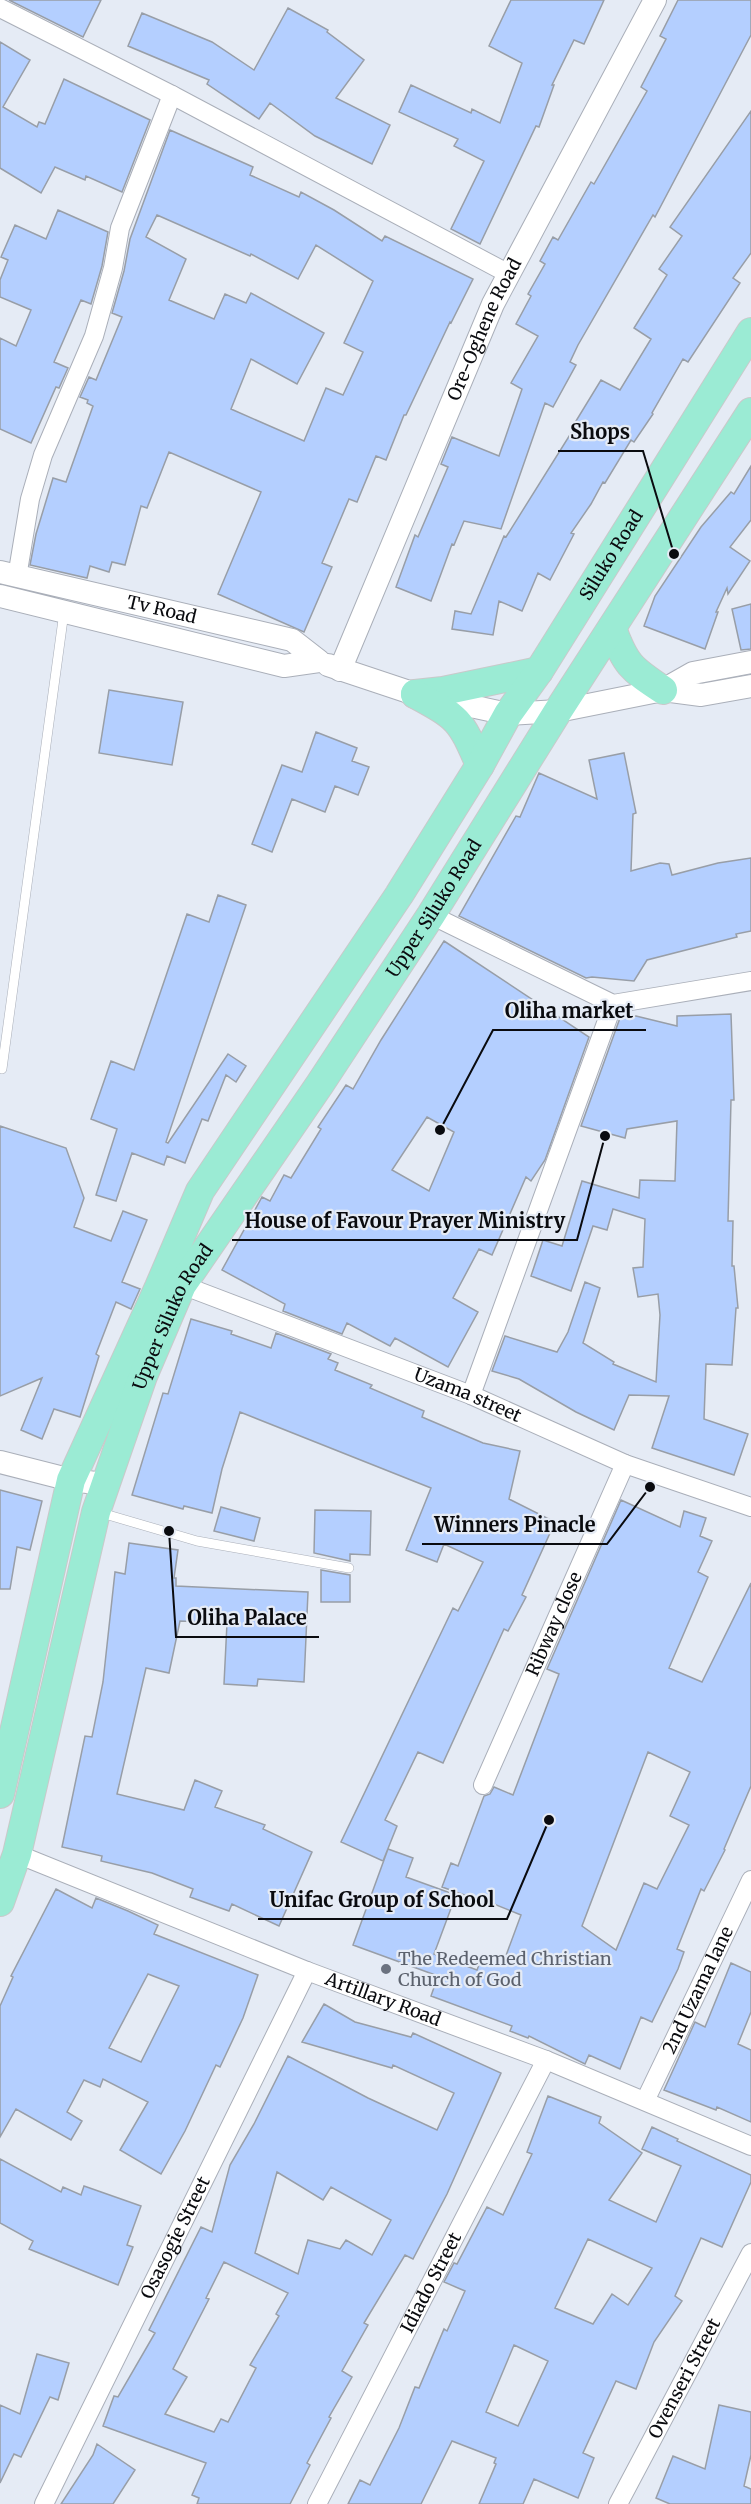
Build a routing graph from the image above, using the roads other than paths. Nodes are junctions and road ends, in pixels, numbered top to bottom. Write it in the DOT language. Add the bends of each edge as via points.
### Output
graph roads {
  1 [pos="655,0"];
  2 [pos="0,8"];
  3 [pos="172,95"];
  4 [pos="510,274"];
  5 [pos="751,332"];
  6 [pos="751,412"];
  7 [pos="9,575"];
  8 [pos="0,596"];
  9 [pos="64,612"];
  10 [pos="612,628"];
  11 [pos="319,661"];
  12 [pos="751,662"];
  13 [pos="340,670"];
  14 [pos="539,671"];
  15 [pos="751,686"];
  16 [pos="663,690"];
  17 [pos="415,694"];
  18 [pos="558,711"];
  19 [pos="508,714"];
  20 [pos="480,765"];
  21 [pos="431,915"];
  22 [pos="751,981"];
  23 [pos="613,1004"];
  24 [pos="2,1069"];
  25 [pos="182,1285"];
  26 [pos="471,1395"];
  27 [pos="0,1462"];
  28 [pos="625,1464"];
  29 [pos="71,1480"];
  30 [pos="104,1484"];
  31 [pos="751,1507"];
  32 [pos="96,1512"];
  33 [pos="349,1568"];
  34 [pos="483,1785"];
  35 [pos="0,1794"];
  36 [pos="17,1854"];
  37 [pos="751,1880"];
  38 [pos="0,1902"];
  39 [pos="307,1971"];
  40 [pos="546,2060"];
  41 [pos="645,2101"];
  42 [pos="751,2146"];
  43 [pos="751,2253"];
  44 [pos="44,2504"];
  45 [pos="317,2504"];
  46 [pos="618,2504"];
  1 -- 4 [label="street, Ore-Oghene Road"];
  2 -- 3 [label="street"];
  3 -- 4 [label="street"];
  3 -- 7 [label="street" via="120,228 94,336 44,455"];
  4 -- 13 [label="street, Ore-Oghene Road" via="493,304"];
  5 -- 14 [label="main road, Siluko Road"];
  6 -- 10 [label="main road"];
  7 -- 11 [label="street, Tv Road" via="292,640"];
  8 -- 9 [label="street, Tv Road"];
  9 -- 11 [label="street, Tv Road" via="284,666"];
  9 -- 24 [label="lane"];
  10 -- 16 [label="main road" via="621,654 634,671"];
  10 -- 18 [label="main road"];
  11 -- 13 [label="street, Tv Road"];
  12 -- 16 [label="street" via="693,673"];
  13 -- 17 [label="street, Tv Road"];
  14 -- 17 [label="main road"];
  14 -- 19 [label="main road, Siluko Road"];
  15 -- 16 [label="street" via="701,695"];
  16 -- 18 [label="street, Tv Road"];
  17 -- 19 [label="street, Tv Road"];
  17 -- 20 [label="main road" via="457,719"];
  18 -- 19 [label="street, Tv Road"];
  18 -- 21 [label="main road, Upper Siluko Road"];
  19 -- 20 [label="main road, Upper Siluko Road"];
  20 -- 29 [label="main road, Upper Siluko Road" via="393,904 200,1191"];
  21 -- 23 [label="street"];
  21 -- 25 [label="main road, Upper Siluko Road"];
  22 -- 23 [label="street"];
  23 -- 26 [label="street"];
  25 -- 26 [label="street, Uzama street"];
  25 -- 30 [label="main road, Upper Siluko Road" via="143,1376"];
  26 -- 28 [label="street, Uzama street"];
  27 -- 29 [label="street"];
  28 -- 31 [label="street, Uzama street"];
  28 -- 34 [label="street, Ribway close"];
  29 -- 30 [label="street"];
  29 -- 35 [label="main road, Upper Siluko Road"];
  30 -- 32 [label="main road, Upper Siluko Road"];
  32 -- 33 [label="lane" via="197,1541"];
  32 -- 36 [label="main road, Upper Siluko Road"];
  36 -- 38 [label="main road, Upper Siluko Road"];
  36 -- 39 [label="street, Artillary Road"];
  37 -- 41 [label="street, 2nd Uzama lane"];
  39 -- 40 [label="street, Artillary Road"];
  39 -- 44 [label="street, Osasogie Street"];
  40 -- 41 [label="street, Artillary Road"];
  40 -- 45 [label="street, Idiado Street"];
  41 -- 42 [label="street, Artillary Road"];
  43 -- 46 [label="street, Ovenseri Street"];
}
